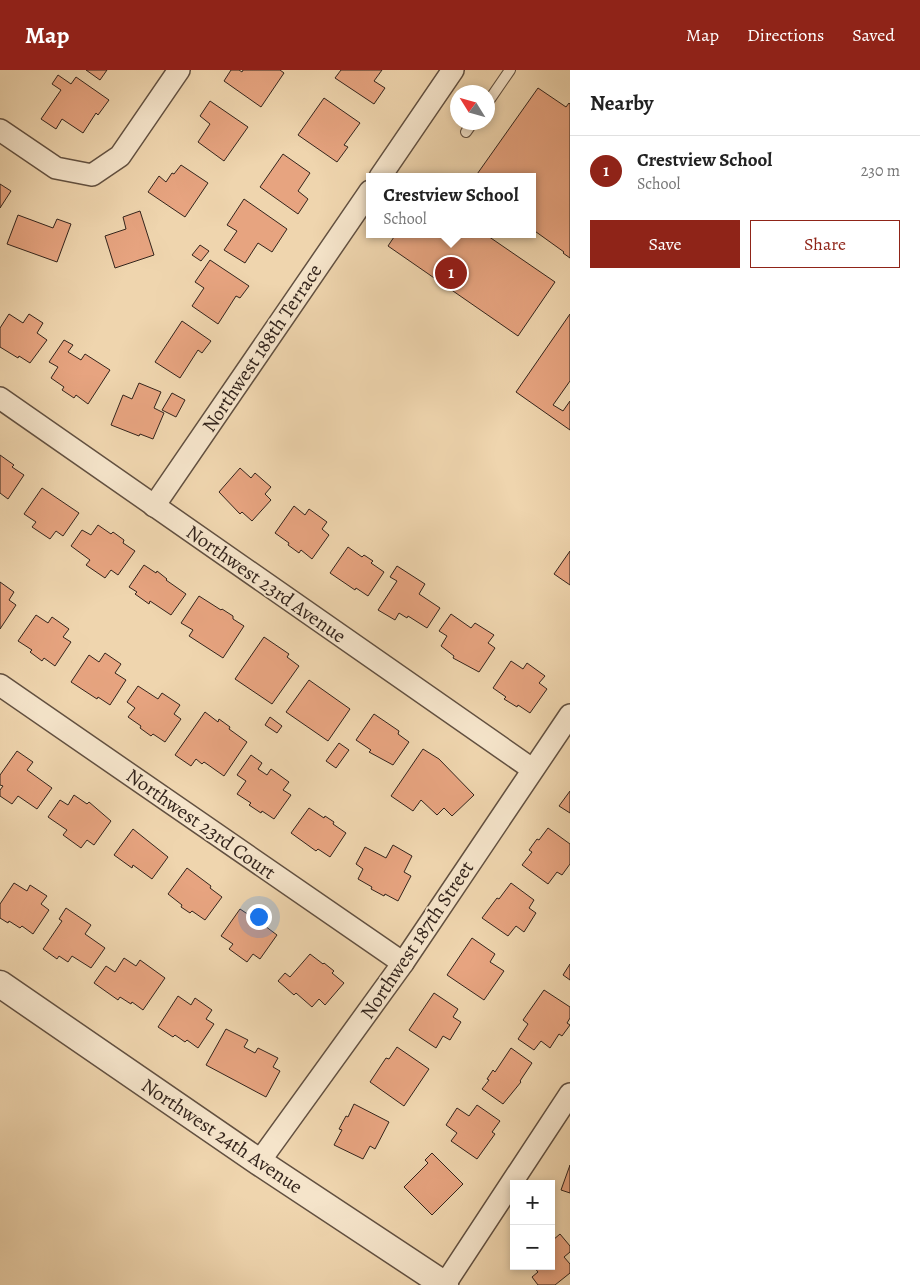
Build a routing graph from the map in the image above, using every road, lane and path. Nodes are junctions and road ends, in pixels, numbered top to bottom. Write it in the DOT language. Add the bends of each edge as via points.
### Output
graph roads {
  1 [pos="179,70"];
  2 [pos="453,70"];
  3 [pos="510,70"];
  4 [pos="495,92"];
  5 [pos="0,130"];
  6 [pos="383,173"];
  7 [pos="366,197"];
  8 [pos="0,398"];
  9 [pos="154,506"];
  10 [pos="0,685"];
  11 [pos="570,715"];
  12 [pos="532,769"];
  13 [pos="403,963"];
  14 [pos="0,984"];
  15 [pos="570,1094"];
  16 [pos="259,1162"];
  17 [pos="445,1285"];
  1 -- 5 [label="street" via="120,156 92,175 56,168"];
  2 -- 6 [label="street"];
  3 -- 4 [label="lane"];
  7 -- 9 [label="street, Northwest 188th Terrace"];
  8 -- 9 [label="street, Northwest 23rd Avenue"];
  9 -- 12 [label="street, Northwest 23rd Avenue"];
  10 -- 13 [label="street, Northwest 23rd Court"];
  11 -- 12 [label="street, Northwest 187th Street"];
  12 -- 13 [label="street, Northwest 187th Street"];
  13 -- 16 [label="street, Northwest 187th Street"];
  14 -- 16 [label="street, Northwest 24th Avenue"];
  15 -- 17 [label="street"];
  16 -- 17 [label="street, Northwest 24th Avenue"];
}
